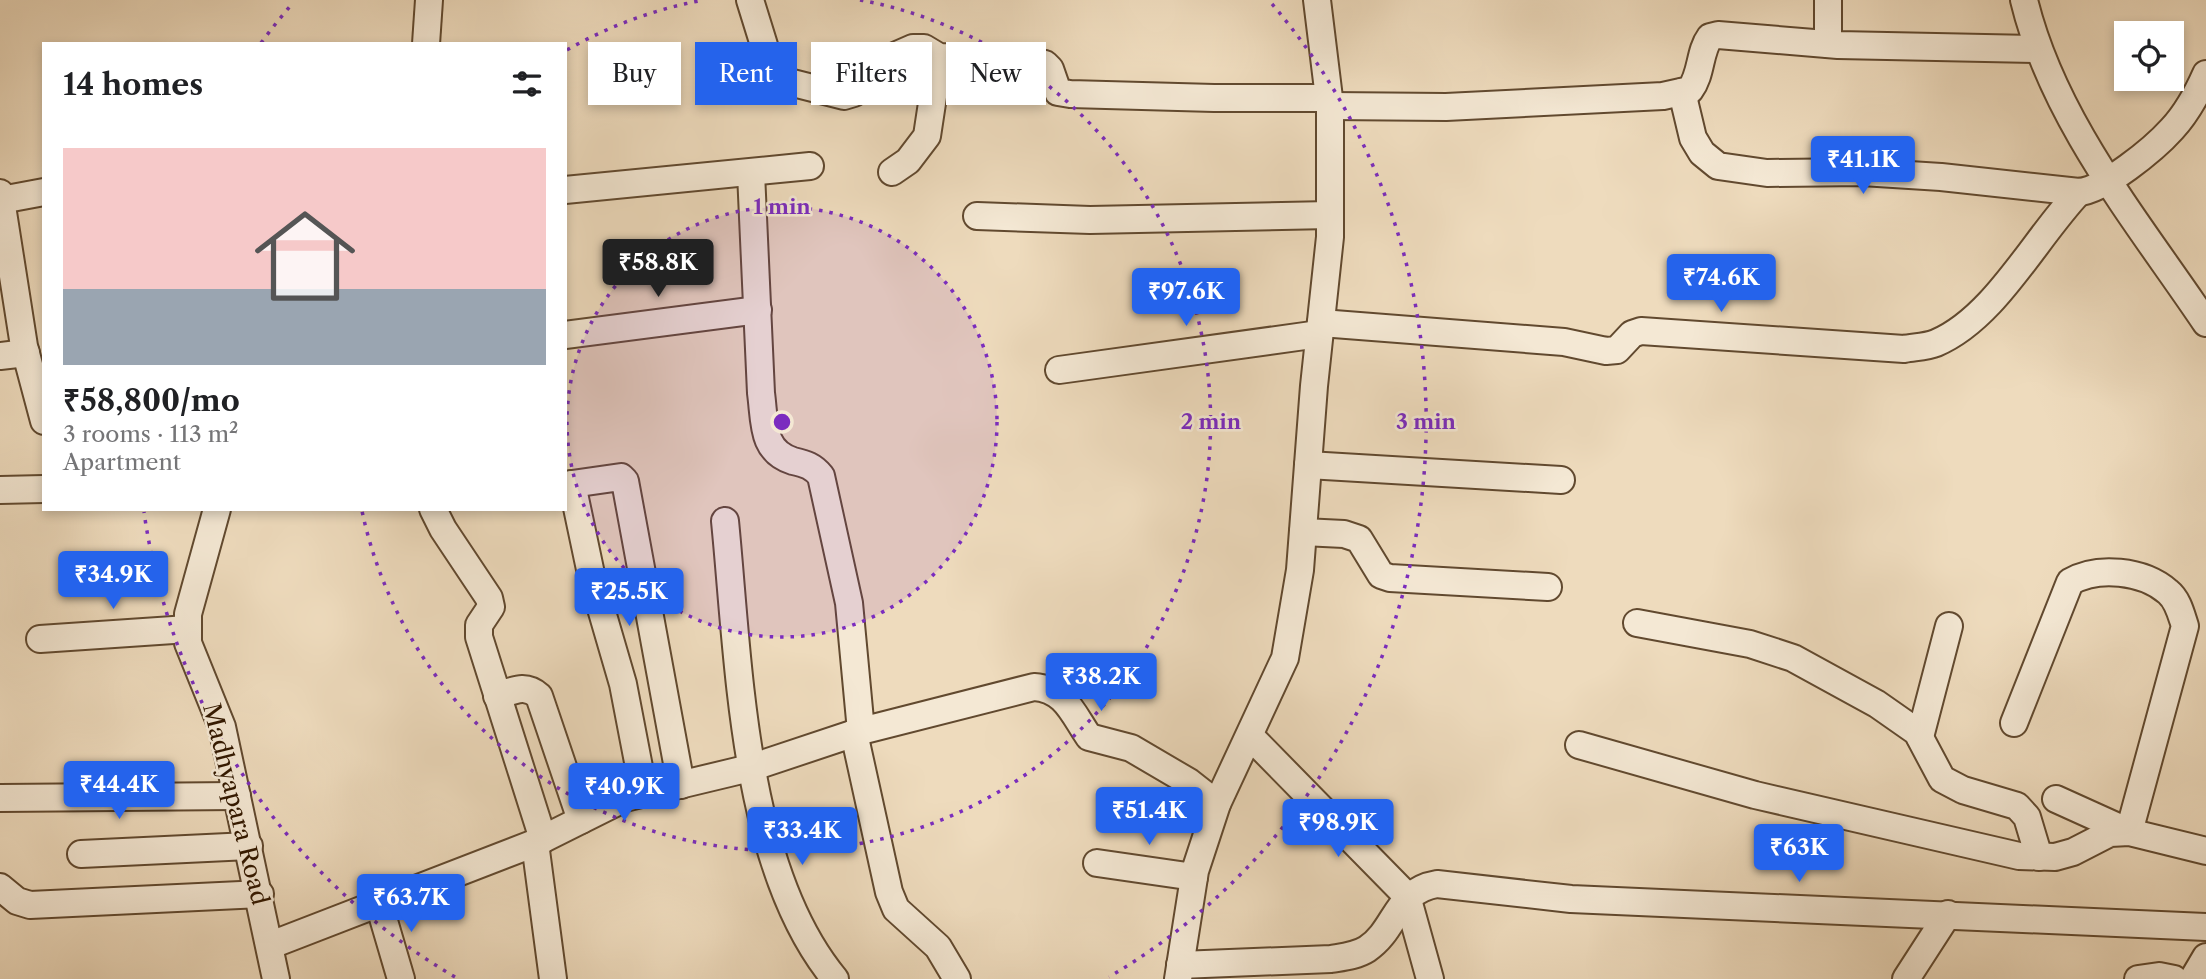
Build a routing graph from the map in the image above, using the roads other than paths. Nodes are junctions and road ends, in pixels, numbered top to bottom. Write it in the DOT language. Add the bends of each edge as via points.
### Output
graph roads {
  1 [pos="429,0"];
  2 [pos="750,0"];
  3 [pos="1317,0"];
  4 [pos="1828,0"];
  5 [pos="2024,0"];
  6 [pos="426,42"];
  7 [pos="1828,44"];
  8 [pos="2038,49"];
  9 [pos="939,57"];
  10 [pos="2206,74"];
  11 [pos="1682,92"];
  12 [pos="1330,102"];
  13 [pos="810,166"];
  14 [pos="892,172"];
  15 [pos="751,173"];
  16 [pos="2110,181"];
  17 [pos="567,190"];
  18 [pos="42,192"];
  19 [pos="2079,192"];
  20 [pos="1,196"];
  21 [pos="1330,215"];
  22 [pos="977,216"];
  23 [pos="758,310"];
  24 [pos="2206,323"];
  25 [pos="1320,328"];
  26 [pos="567,335"];
  27 [pos="26,353"];
  28 [pos="0,356"];
  29 [pos="1059,370"];
  30 [pos="42,413"];
  31 [pos="1308,465"];
  32 [pos="1561,481"];
  33 [pos="569,484"];
  34 [pos="42,489"];
  35 [pos="0,490"];
  36 [pos="216,511"];
  37 [pos="434,511"];
  38 [pos="725,521"];
  39 [pos="1303,532"];
  40 [pos="1548,587"];
  41 [pos="1637,623"];
  42 [pos="1949,626"];
  43 [pos="188,629"];
  44 [pos="40,639"];
  45 [pos="497,696"];
  46 [pos="2014,723"];
  47 [pos="858,732"];
  48 [pos="1251,736"];
  49 [pos="1920,737"];
  50 [pos="1579,745"];
  51 [pos="750,768"];
  52 [pos="681,785"];
  53 [pos="644,793"];
  54 [pos="237,796"];
  55 [pos="0,798"];
  56 [pos="2056,799"];
  57 [pos="1217,804"];
  58 [pos="581,820"];
  59 [pos="2129,832"];
  60 [pos="539,841"];
  61 [pos="249,846"];
  62 [pos="2206,851"];
  63 [pos="81,854"];
  64 [pos="2039,857"];
  65 [pos="1097,863"];
  66 [pos="1194,877"];
  67 [pos="0,887"];
  68 [pos="260,894"];
  69 [pos="1407,896"];
  70 [pos="379,904"];
  71 [pos="1948,914"];
  72 [pos="2206,927"];
  73 [pos="271,945"];
  74 [pos="2206,957"];
  75 [pos="1179,972"];
  76 [pos="276,979"];
  77 [pos="401,979"];
  78 [pos="553,979"];
  79 [pos="835,979"];
  80 [pos="957,979"];
  81 [pos="1430,979"];
  82 [pos="1906,979"];
  83 [pos="2138,979"];
  84 [pos="2174,979"];
  85 [pos="2193,979"];
  1 -- 6 [label="street"];
  2 -- 9 [label="street" via="772,71 781,80 844,96 854,93 897,55 923,48"];
  3 -- 12 [label="street"];
  4 -- 7 [label="street"];
  5 -- 8 [label="street"];
  7 -- 8 [label="street"];
  7 -- 11 [label="street" via="1710,37 1694,84"];
  8 -- 16 [label="street"];
  9 -- 12 [label="street" via="1045,64 1058,92"];
  9 -- 14 [label="street" via="927,136 908,161"];
  10 -- 16 [label="street" via="2172,129"];
  11 -- 12 [label="street" via="1446,107"];
  11 -- 19 [label="street" via="1693,138 1718,166 1767,173 1941,177"];
  12 -- 21 [label="street"];
  13 -- 15 [label="street"];
  15 -- 17 [label="street"];
  15 -- 23 [label="street"];
  16 -- 19 [label="street"];
  16 -- 24 [label="street"];
  18 -- 20 [label="street"];
  19 -- 25 [label="street" via="1972,322 1934,344 1892,348 1641,331 1617,350 1606,351 1564,342"];
  20 -- 27 [label="street"];
  21 -- 22 [label="street" via="1090,220"];
  21 -- 25 [label="street"];
  23 -- 26 [label="street"];
  23 -- 47 [label="street" via="761,393 771,448 780,457 814,467 821,476 849,603"];
  25 -- 29 [label="street"];
  25 -- 31 [label="street"];
  27 -- 28 [label="street"];
  27 -- 30 [label="street"];
  31 -- 32 [label="street"];
  31 -- 39 [label="street"];
  33 -- 52 [label="street" via="611,476 625,481"];
  33 -- 53 [label="street" via="623,684"];
  34 -- 35 [label="street"];
  36 -- 43 [label="street, Madhyapara Road" via="188,614"];
  37 -- 45 [label="street" via="489,598 491,607 479,625 479,637"];
  38 -- 51 [label="street"];
  39 -- 40 [label="street" via="1359,539 1381,575 1390,578"];
  39 -- 48 [label="street" via="1285,658"];
  41 -- 49 [label="street" via="1750,644 1793,658 1877,704"];
  42 -- 49 [label="street"];
  43 -- 44 [label="street"];
  43 -- 54 [label="street, Madhyapara Road" via="188,643 222,727"];
  45 -- 58 [label="street" via="522,688 539,696"];
  45 -- 60 [label="street"];
  46 -- 59 [label="street" via="2070,582 2086,572 2102,571 2142,578 2168,592 2185,625"];
  47 -- 51 [label="street"];
  47 -- 57 [label="street" via="1034,687 1049,688 1066,701 1089,737 1131,748"];
  47 -- 80 [label="street" via="889,892 896,908 938,947"];
  48 -- 57 [label="street"];
  48 -- 69 [label="street"];
  49 -- 64 [label="street" via="1942,779 2017,806 2027,817"];
  50 -- 64 [label="street" via="1844,817"];
  51 -- 52 [label="street"];
  51 -- 79 [label="street" via="780,876 800,925"];
  52 -- 53 [label="street"];
  53 -- 58 [label="street" via="607,804"];
  54 -- 55 [label="street"];
  54 -- 61 [label="street, Madhyapara Road"];
  56 -- 59 [label="street"];
  57 -- 66 [label="street"];
  58 -- 60 [label="street"];
  59 -- 62 [label="street"];
  59 -- 64 [label="street" via="2110,833 2064,855"];
  60 -- 70 [label="street"];
  60 -- 78 [label="street"];
  61 -- 63 [label="street"];
  61 -- 68 [label="street, Madhyapara Road"];
  65 -- 66 [label="street"];
  66 -- 75 [label="street"];
  67 -- 68 [label="street" via="30,905"];
  68 -- 73 [label="street, Madhyapara Road"];
  69 -- 71 [label="street" via="1437,884 1571,899"];
  69 -- 75 [label="street" via="1370,947 1355,955"];
  69 -- 81 [label="street"];
  70 -- 73 [label="street"];
  70 -- 77 [label="street"];
  71 -- 72 [label="street"];
  71 -- 82 [label="street"];
  73 -- 76 [label="street, Madhyapara Road"];
  74 -- 85 [label="street"];
  83 -- 84 [label="street"];
}
